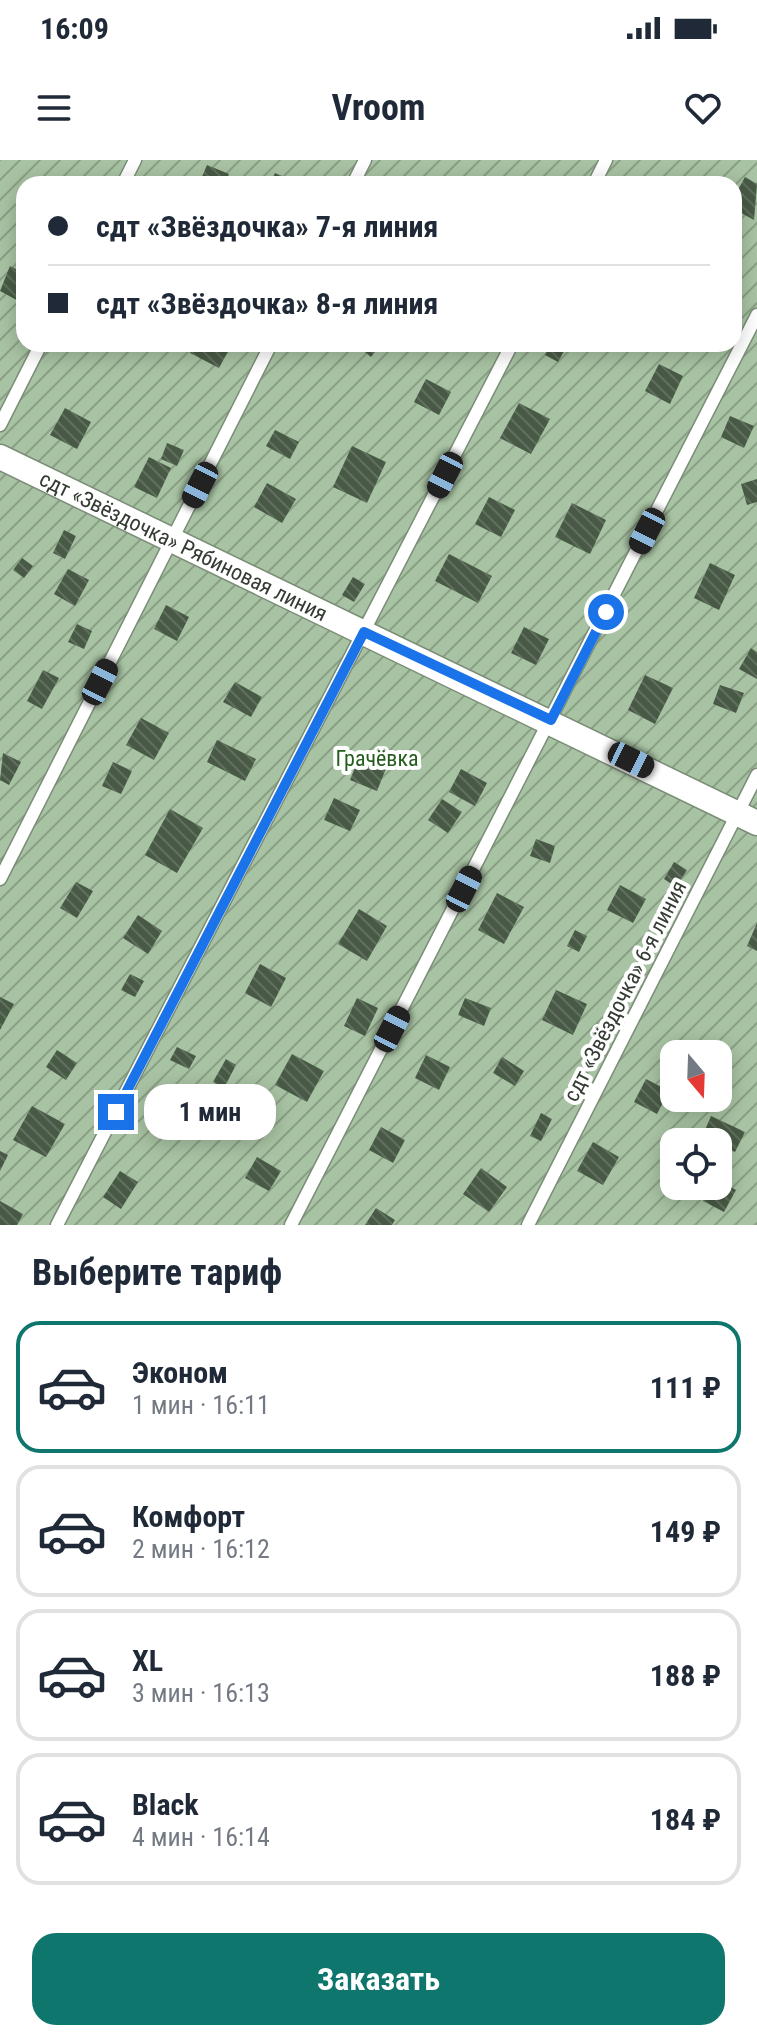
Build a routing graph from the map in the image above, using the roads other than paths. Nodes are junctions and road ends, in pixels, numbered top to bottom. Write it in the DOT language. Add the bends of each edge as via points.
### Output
graph roads {
  1 [pos="757,315"];
  2 [pos="742,344"];
  3 [pos="37,352"];
  4 [pos="267,352"];
  5 [pos="508,352"];
  6 [pos="738,352"];
  7 [pos="0,425"];
  8 [pos="0,457"];
  9 [pos="171,541"];
  10 [pos="364,632"];
  11 [pos="551,720"];
  12 [pos="757,775"];
  13 [pos="747,818"];
  14 [pos="0,879"];
  15 [pos="57,1225"];
  16 [pos="291,1225"];
  17 [pos="528,1225"];
  1 -- 2 [label="lane"];
  3 -- 7 [label="lane"];
  4 -- 9 [label="lane"];
  5 -- 10 [label="lane"];
  6 -- 11 [label="lane"];
  8 -- 9 [label="street, сдт «Звёздочка» Рябиновая линия"];
  9 -- 10 [label="street, сдт «Звёздочка» Рябиновая линия"];
  9 -- 14 [label="lane"];
  10 -- 11 [label="street, сдт «Звёздочка» Рябиновая линия"];
  10 -- 15 [label="lane"];
  11 -- 13 [label="street, сдт «Звёздочка» Рябиновая линия"];
  11 -- 16 [label="lane"];
  12 -- 13 [label="lane, сдт «Звёздочка» 6-я линия"];
  13 -- 17 [label="lane, сдт «Звёздочка» 6-я линия"];
}
